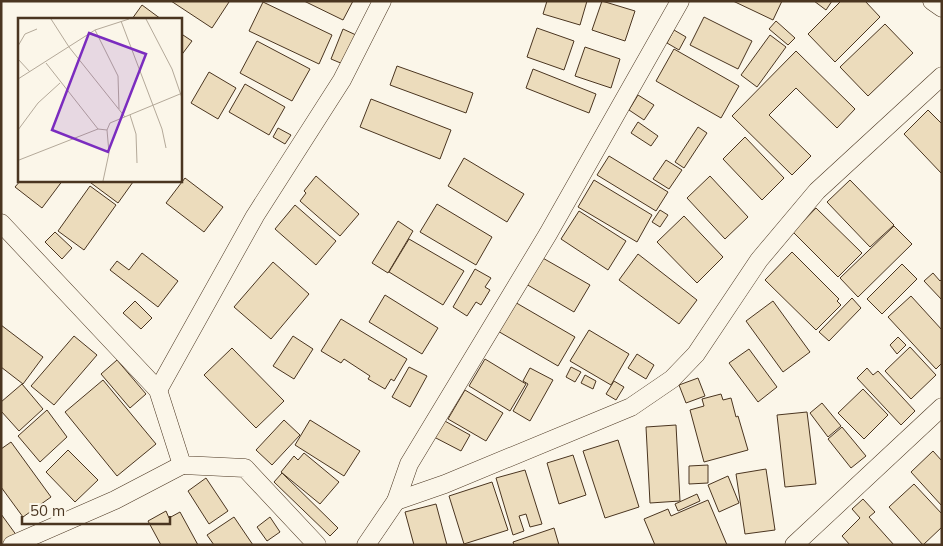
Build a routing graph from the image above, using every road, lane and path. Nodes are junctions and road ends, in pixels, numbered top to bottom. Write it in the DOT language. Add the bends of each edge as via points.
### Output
graph roads {
  1 [pos="382,1"];
  2 [pos="680,1"];
  3 [pos="932,1"];
  4 [pos="942,8"];
  5 [pos="942,76"];
  6 [pos="1,223"];
  7 [pos="158,390"];
  8 [pos="942,407"];
  9 [pos="182,465"];
  10 [pos="396,500"];
  11 [pos="12,545"];
  12 [pos="317,545"];
  13 [pos="366,545"];
  14 [pos="794,545"];
  1 -- 7 [label="street" via="342,80 255,216"];
  2 -- 10 [label="street" via="548,234 409,464"];
  3 -- 4 [label="street"];
  5 -- 10 [label="street" via="817,191 759,260 696,354 672,379 631,407 445,484"];
  6 -- 7 [label="street"];
  7 -- 9 [label="street"];
  8 -- 14 [label="street"];
  9 -- 11 [label="street" via="115,500"];
  9 -- 12 [label="street" via="245,468"];
  10 -- 13 [label="street"];
}
